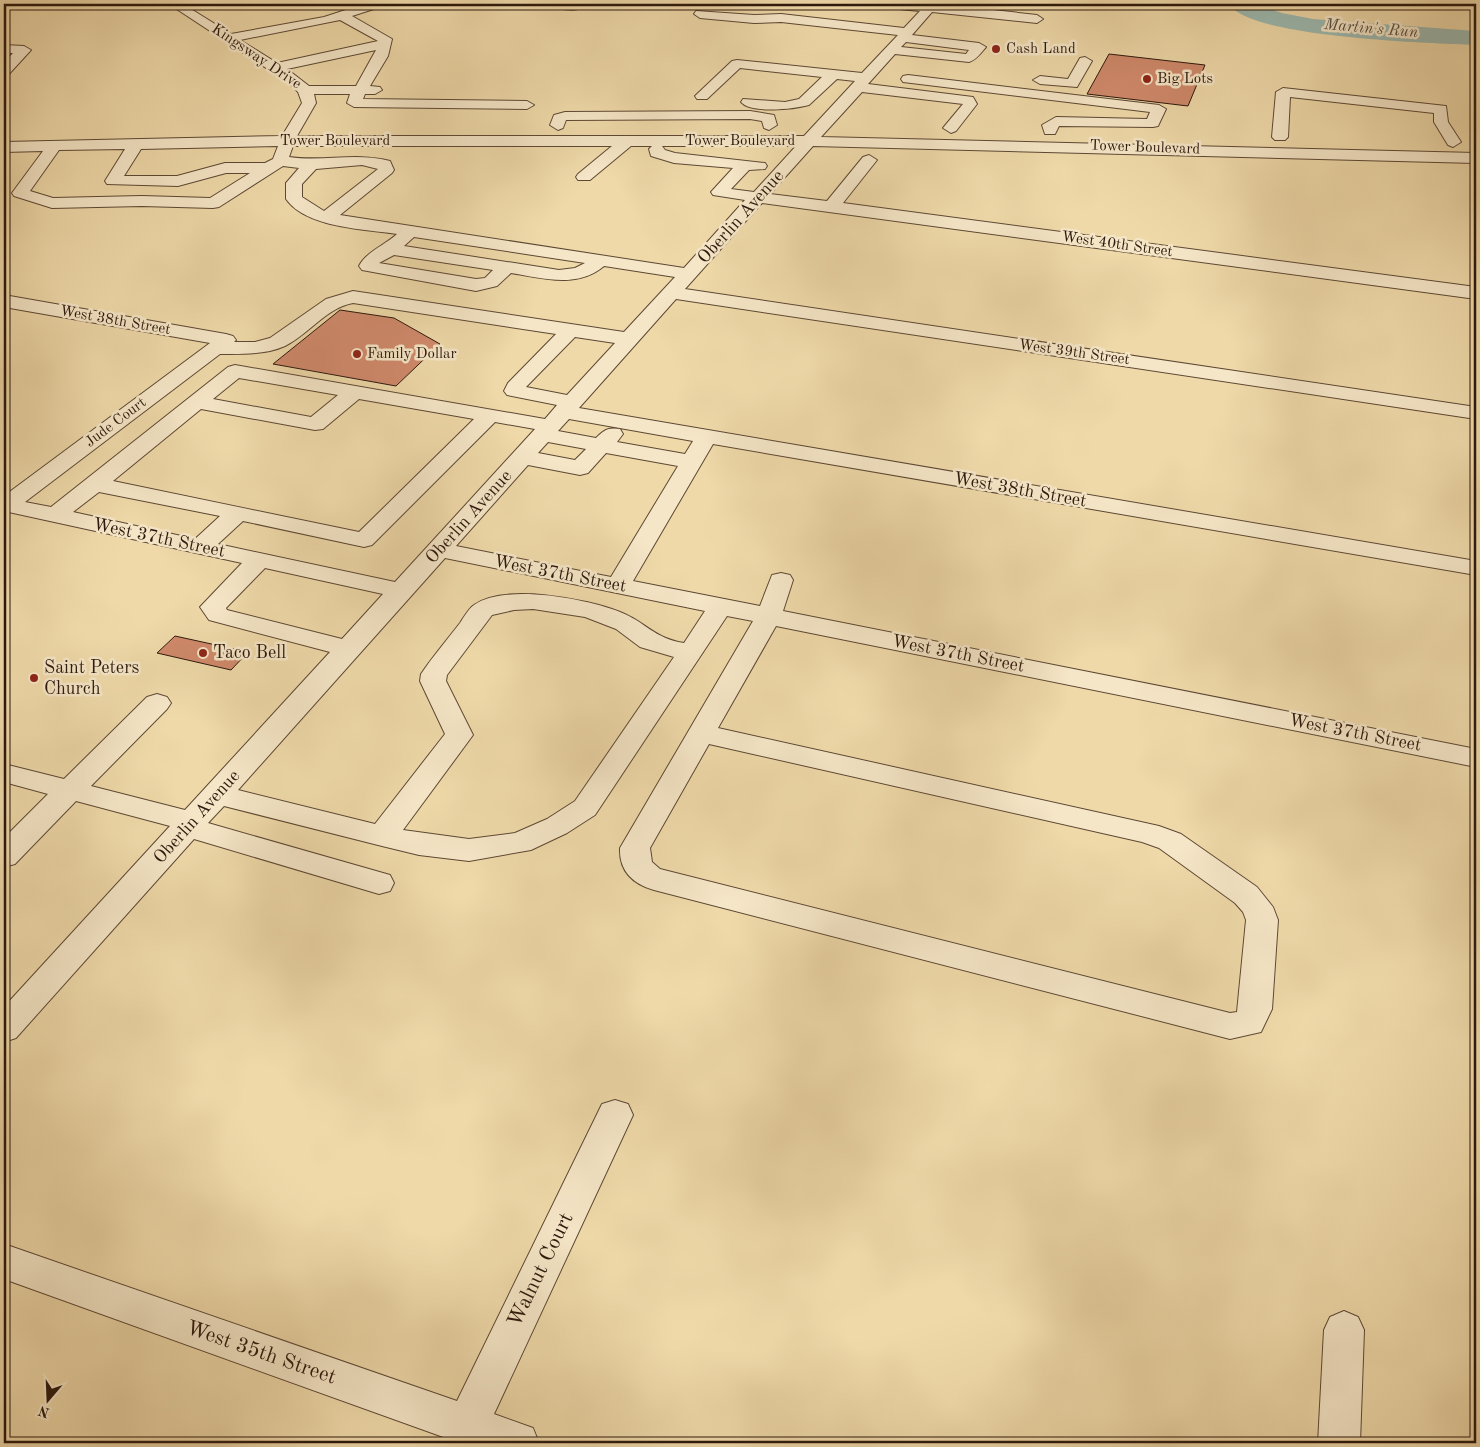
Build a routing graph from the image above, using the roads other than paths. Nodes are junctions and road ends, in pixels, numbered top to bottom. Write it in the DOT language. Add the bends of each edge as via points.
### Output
graph roads {
  1 [pos="175,4"];
  2 [pos="376,4"];
  3 [pos="559,4"];
  4 [pos="889,4"];
  5 [pos="579,5"];
  6 [pos="931,6"];
  7 [pos="700,14"];
  8 [pos="342,16"];
  9 [pos="1037,19"];
  10 [pos="905,36"];
  11 [pos="229,38"];
  12 [pos="385,44"];
  13 [pos="4,49"];
  14 [pos="892,50"];
  15 [pos="881,62"];
  16 [pos="1085,62"];
  17 [pos="917,66"];
  18 [pos="274,68"];
  19 [pos="4,71"];
  20 [pos="833,74"];
  21 [pos="1006,76"];
  22 [pos="1025,78"];
  23 [pos="908,79"];
  24 [pos="862,83"];
  25 [pos="305,90"];
  26 [pos="358,90"];
  27 [pos="462,90"];
  28 [pos="898,92"];
  29 [pos="1440,93"];
  30 [pos="968,100"];
  31 [pos="804,102"];
  32 [pos="527,105"];
  33 [pos="1282,105"];
  34 [pos="841,106"];
  35 [pos="1441,115"];
  36 [pos="538,125"];
  37 [pos="787,125"];
  38 [pos="278,126"];
  39 [pos="297,126"];
  40 [pos="316,126"];
  41 [pos="843,126"];
  42 [pos="1053,126"];
  43 [pos="932,128"];
  44 [pos="951,128"];
  45 [pos="970,129"];
  46 [pos="813,130"];
  47 [pos="1035,130"];
  48 [pos="1262,136"];
  49 [pos="1280,137"];
  50 [pos="1300,137"];
  51 [pos="288,141"];
  52 [pos="488,141"];
  53 [pos="627,141"];
  54 [pos="657,141"];
  55 [pos="730,141"];
  56 [pos="1434,141"];
  57 [pos="136,144"];
  58 [pos="54,146"];
  59 [pos="4,147"];
  60 [pos="1476,158"];
  61 [pos="466,159"];
  62 [pos="869,160"];
  63 [pos="725,163"];
  64 [pos="745,164"];
  65 [pos="274,165"];
  66 [pos="311,165"];
  67 [pos="785,168"];
  68 [pos="584,177"];
  69 [pos="12,193"];
  70 [pos="758,198"];
  71 [pos="831,207"];
  72 [pos="326,218"];
  73 [pos="410,232"];
  74 [pos="391,249"];
  75 [pos="600,260"];
  76 [pos="508,267"];
  77 [pos="689,274"];
  78 [pos="672,292"];
  79 [pos="1476,292"];
  80 [pos="4,301"];
  81 [pos="571,330"];
  82 [pos="630,339"];
  83 [pos="221,344"];
  84 [pos="356,392"];
  85 [pos="196,402"];
  86 [pos="1476,412"];
  87 [pos="490,415"];
  88 [pos="558,419"];
  89 [pos="623,422"];
  90 [pos="707,436"];
  91 [pos="603,446"];
  92 [pos="523,457"];
  93 [pos="692,462"];
  94 [pos="95,484"];
  95 [pos="5,504"];
  96 [pos="238,513"];
  97 [pos="55,515"];
  98 [pos="200,547"];
  99 [pos="439,550"];
  100 [pos="259,560"];
  101 [pos="1476,568"];
  102 [pos="782,580"];
  103 [pos="618,586"];
  104 [pos="402,591"];
  105 [pos="721,606"];
  106 [pos="769,616"];
  107 [pos="349,649"];
  108 [pos="691,652"];
  109 [pos="157,703"];
  110 [pos="701,733"];
  111 [pos="1476,758"];
  112 [pos="4,773"];
  113 [pos="70,790"];
  114 [pos="217,794"];
  115 [pos="189,825"];
  116 [pos="382,836"];
  117 [pos="4,856"];
  118 [pos="379,883"];
  119 [pos="4,1029"];
  120 [pos="615,1115"];
  121 [pos="4,1262"];
  122 [pos="1344,1330"];
  123 [pos="467,1425"];
  124 [pos="518,1443"];
  125 [pos="1339,1443"];
  1 -- 11 [label="street, Kingsway Drive"];
  2 -- 8 [label="street"];
  3 -- 5 [label="street"];
  4 -- 6 [label="street"];
  6 -- 9 [label="street"];
  6 -- 10 [label="street, Oberlin Avenue"];
  7 -- 10 [label="street" via="781,18"];
  8 -- 11 [label="street"];
  8 -- 12 [label="street" via="385,39"];
  10 -- 14 [label="street, Oberlin Avenue"];
  10 -- 14 [label="street" via="979,47 969,58"];
  11 -- 18 [label="street, Kingsway Drive"];
  12 -- 18 [label="street"];
  12 -- 26 [label="street" via="385,49"];
  13 -- 19 [label="street" via="24,50"];
  14 -- 15 [label="street, Oberlin Avenue"];
  15 -- 17 [label="street"];
  15 -- 24 [label="street, Oberlin Avenue"];
  16 -- 22 [label="street" via="1072,84"];
  17 -- 21 [label="street"];
  17 -- 23 [label="street"];
  18 -- 25 [label="street, Kingsway Drive"];
  20 -- 24 [label="street"];
  20 -- 31 [label="street"];
  20 -- 31 [label="street" via="737,64 702,96 785,106"];
  23 -- 28 [label="street"];
  23 -- 42 [label="street, Tower Boulevard" via="1159,109 1161,128"];
  24 -- 28 [label="street"];
  24 -- 34 [label="street, Oberlin Avenue"];
  25 -- 26 [label="street"];
  25 -- 39 [label="street, Kingsway Drive" via="308,103"];
  26 -- 27 [label="street"];
  26 -- 32 [label="street" via="354,103 361,104"];
  28 -- 30 [label="street"];
  29 -- 35 [label="street"];
  30 -- 42 [label="street" via="1041,108"];
  30 -- 44 [label="street" via="970,104"];
  31 -- 34 [label="street"];
  33 -- 35 [label="street"];
  33 -- 35 [label="street" via="1283,92 1414,98"];
  33 -- 49 [label="street"];
  34 -- 46 [label="street, Oberlin Avenue"];
  35 -- 56 [label="street" via="1461,142"];
  36 -- 37 [label="street, Tower Boulevard"];
  38 -- 39 [label="street, Tower Boulevard"];
  39 -- 40 [label="street, Tower Boulevard"];
  39 -- 51 [label="street, Kingsway Drive"];
  41 -- 46 [label="street, Tower Boulevard"];
  42 -- 47 [label="street, Tower Boulevard"];
  43 -- 44 [label="street"];
  44 -- 45 [label="street"];
  46 -- 55 [label="street, Tower Boulevard"];
  46 -- 60 [label="street, Tower Boulevard"];
  46 -- 67 [label="street, Oberlin Avenue"];
  48 -- 49 [label="street"];
  49 -- 50 [label="street"];
  51 -- 52 [label="street, Tower Boulevard"];
  51 -- 57 [label="street, Tower Boulevard"];
  51 -- 65 [label="street, Kingsway Drive"];
  52 -- 53 [label="street, Tower Boulevard"];
  52 -- 61 [label="street"];
  53 -- 54 [label="street, Tower Boulevard"];
  53 -- 68 [label="street"];
  54 -- 55 [label="street, Tower Boulevard"];
  54 -- 63 [label="street" via="657,153 665,156"];
  55 -- 63 [label="street"];
  57 -- 58 [label="street, Tower Boulevard"];
  57 -- 65 [label="street" via="113,181 178,181 225,168"];
  58 -- 59 [label="street, Tower Boulevard"];
  58 -- 69 [label="street"];
  62 -- 71 [label="street"];
  63 -- 64 [label="street"];
  64 -- 67 [label="street"];
  64 -- 70 [label="street, West 40th Street" via="719,192"];
  65 -- 66 [label="street"];
  65 -- 69 [label="street" via="213,204 142,201 52,203"];
  66 -- 72 [label="street" via="294,183 294,199"];
  66 -- 72 [label="street" via="362,160 384,164 386,170"];
  67 -- 70 [label="street, Oberlin Avenue"];
  70 -- 71 [label="street, West 40th Street"];
  70 -- 77 [label="street, Oberlin Avenue"];
  71 -- 79 [label="street, West 40th Street"];
  72 -- 73 [label="street"];
  73 -- 74 [label="street"];
  73 -- 75 [label="street"];
  74 -- 76 [label="street"];
  74 -- 76 [label="street" via="371,260 368,266 476,285 491,282"];
  75 -- 76 [label="street" via="587,272 573,275"];
  75 -- 77 [label="street"];
  77 -- 78 [label="street, Oberlin Avenue"];
  78 -- 82 [label="street, Oberlin Avenue"];
  78 -- 86 [label="street, West 39th Street"];
  80 -- 83 [label="street, West 38th Street"];
  81 -- 82 [label="street, West 38th Street"];
  81 -- 83 [label="street, West 38th Street" via="353,297 333,301 275,343 253,348"];
  81 -- 88 [label="street" via="514,388"];
  82 -- 88 [label="street, Oberlin Avenue"];
  83 -- 95 [label="street, Jude Court"];
  84 -- 85 [label="street" via="235,371"];
  84 -- 85 [label="street" via="315,424"];
  84 -- 87 [label="street"];
  85 -- 94 [label="street"];
  87 -- 88 [label="street"];
  87 -- 96 [label="street" via="364,540"];
  88 -- 89 [label="street, West 38th Street"];
  88 -- 91 [label="street"];
  88 -- 92 [label="street, Oberlin Avenue"];
  89 -- 90 [label="street, West 38th Street"];
  89 -- 91 [label="street"];
  90 -- 93 [label="street"];
  90 -- 101 [label="street, West 38th Street"];
  91 -- 92 [label="street" via="580,468"];
  91 -- 93 [label="street"];
  92 -- 99 [label="street, Oberlin Avenue"];
  93 -- 103 [label="street"];
  94 -- 96 [label="street"];
  94 -- 97 [label="street"];
  95 -- 97 [label="street, West 37th Street"];
  96 -- 98 [label="street"];
  97 -- 98 [label="street, West 37th Street"];
  98 -- 100 [label="street, West 37th Street"];
  99 -- 103 [label="street, West 37th Street"];
  99 -- 104 [label="street, Oberlin Avenue"];
  100 -- 104 [label="street, West 37th Street"];
  100 -- 107 [label="street" via="213,607 218,615"];
  102 -- 106 [label="street"];
  103 -- 105 [label="street, West 37th Street"];
  104 -- 107 [label="street, Oberlin Avenue"];
  105 -- 106 [label="street, West 37th Street"];
  105 -- 108 [label="street"];
  106 -- 110 [label="street"];
  106 -- 111 [label="street, West 37th Street"];
  107 -- 114 [label="street, Oberlin Avenue"];
  108 -- 116 [label="street" via="584,808 557,826 520,844 469,850"];
  108 -- 116 [label="street" via="640,638 625,624 594,612 520,600 483,610 434,674 433,681 459,735"];
  109 -- 113 [label="street"];
  110 -- 110 [label="street" via="635,848 634,861 642,873 673,884 1230,1026 1249,1023 1255,1010 1262,920 1257,907 1170,841 1148,833"];
  112 -- 113 [label="street"];
  113 -- 115 [label="street"];
  113 -- 117 [label="street"];
  114 -- 115 [label="street, Oberlin Avenue"];
  114 -- 116 [label="street"];
  115 -- 118 [label="street"];
  115 -- 119 [label="street, Oberlin Avenue"];
  120 -- 123 [label="street, Walnut Court"];
  121 -- 123 [label="street, West 35th Street"];
  122 -- 125 [label="street"];
  123 -- 124 [label="street, West 35th Street"];
}
